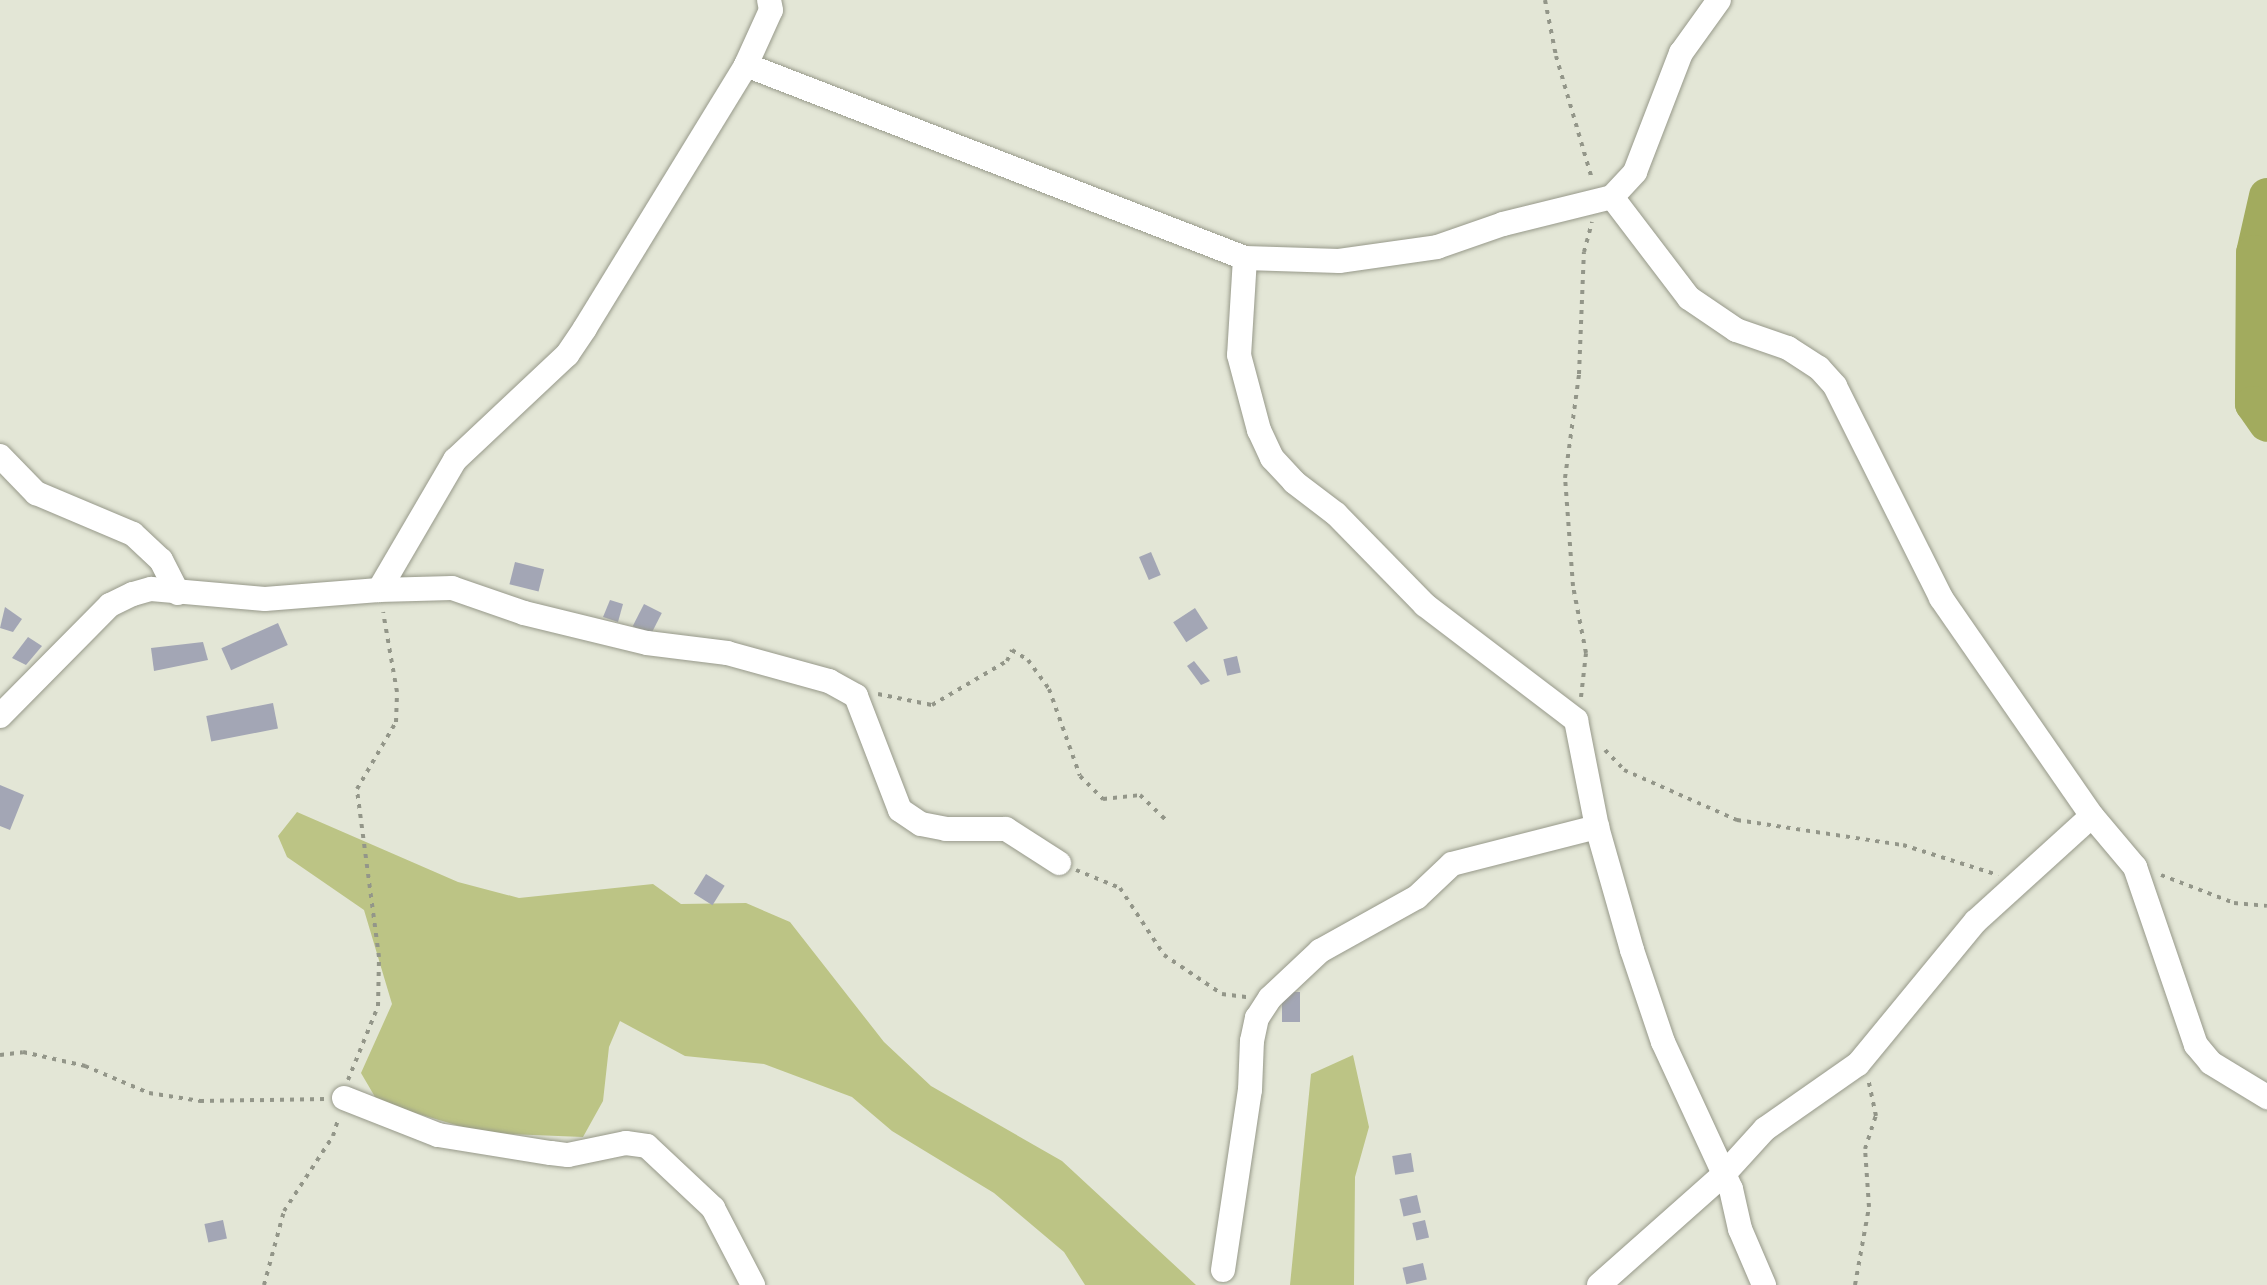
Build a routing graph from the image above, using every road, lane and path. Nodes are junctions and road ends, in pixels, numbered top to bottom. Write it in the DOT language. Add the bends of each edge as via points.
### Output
graph roads {
  1 [pos="1545,0"];
  2 [pos="1719,0"];
  3 [pos="772,3"];
  4 [pos="746,65"];
  5 [pos="1605,199"];
  6 [pos="1245,258"];
  7 [pos="0,456"];
  8 [pos="379,590"];
  9 [pos="178,593"];
  10 [pos="856,696"];
  11 [pos="0,716"];
  12 [pos="1576,720"];
  13 [pos="2092,816"];
  14 [pos="1166,820"];
  15 [pos="1597,827"];
  16 [pos="1059,863"];
  17 [pos="2135,867"];
  18 [pos="2020,882"];
  19 [pos="2267,906"];
  20 [pos="1266,1003"];
  21 [pos="0,1055"];
  22 [pos="1864,1056"];
  23 [pos="2267,1097"];
  24 [pos="344,1098"];
  25 [pos="1724,1174"];
  26 [pos="1223,1270"];
  27 [pos="264,1285"];
  28 [pos="753,1285"];
  29 [pos="1599,1285"];
  30 [pos="1764,1285"];
  31 [pos="1855,1285"];
  1 -- 5 [label="path" via="1556,56"];
  2 -- 5 [label="street" via="1681,53 1635,172"];
  3 -- 4 [label="street"];
  4 -- 6 [label="street"];
  4 -- 8 [label="street" via="567,355 455,460"];
  5 -- 6 [label="street" via="1437,247 1339,261"];
  5 -- 12 [label="path" via="1584,252 1579,374 1565,478 1573,586 1586,653"];
  5 -- 13 [label="street" via="1689,298 1736,330 1788,348 1835,386 1941,598"];
  6 -- 12 [label="street" via="1239,355 1272,458 1425,605"];
  7 -- 9 [label="street" via="36,493 133,534 161,560"];
  8 -- 9 [label="street" via="265,599"];
  8 -- 10 [label="street" via="452,588 524,613 647,643 797,670"];
  8 -- 24 [label="path" via="397,692 396,722 357,789 379,957 378,1006"];
  9 -- 11 [label="street" via="151,589 110,605"];
  10 -- 14 [label="path" via="864,689 893,700 932,705 1007,661 1012,650 1028,660 1049,689 1080,776 1103,799 1140,795"];
  10 -- 16 [label="street" via="900,810 921,824 946,829 1006,829"];
  12 -- 15 [label="street"];
  12 -- 18 [label="path" via="1624,770 1690,803 1752,823 1903,845"];
  13 -- 17 [label="street"];
  13 -- 18 [label="street"];
  15 -- 20 [label="street" via="1452,864 1417,897 1320,951"];
  15 -- 25 [label="street" via="1663,1042"];
  16 -- 20 [label="path" via="1120,888 1164,955 1222,994"];
  17 -- 19 [label="path" via="2234,903"];
  17 -- 23 [label="street" via="2170,956 2196,1045 2211,1063"];
  18 -- 22 [label="street" via="1956,944"];
  20 -- 26 [label="street" via="1252,1041 1250,1090"];
  21 -- 24 [label="path" via="23,1052 85,1066 149,1093 200,1101"];
  22 -- 25 [label="street" via="1765,1129"];
  22 -- 31 [label="path" via="1876,1116 1865,1149 1869,1207"];
  24 -- 27 [label="path" via="333,1136 284,1211"];
  24 -- 28 [label="street" via="438,1135 568,1155 626,1143 647,1146 713,1208"];
  25 -- 29 [label="street"];
  25 -- 30 [label="street"];
}
